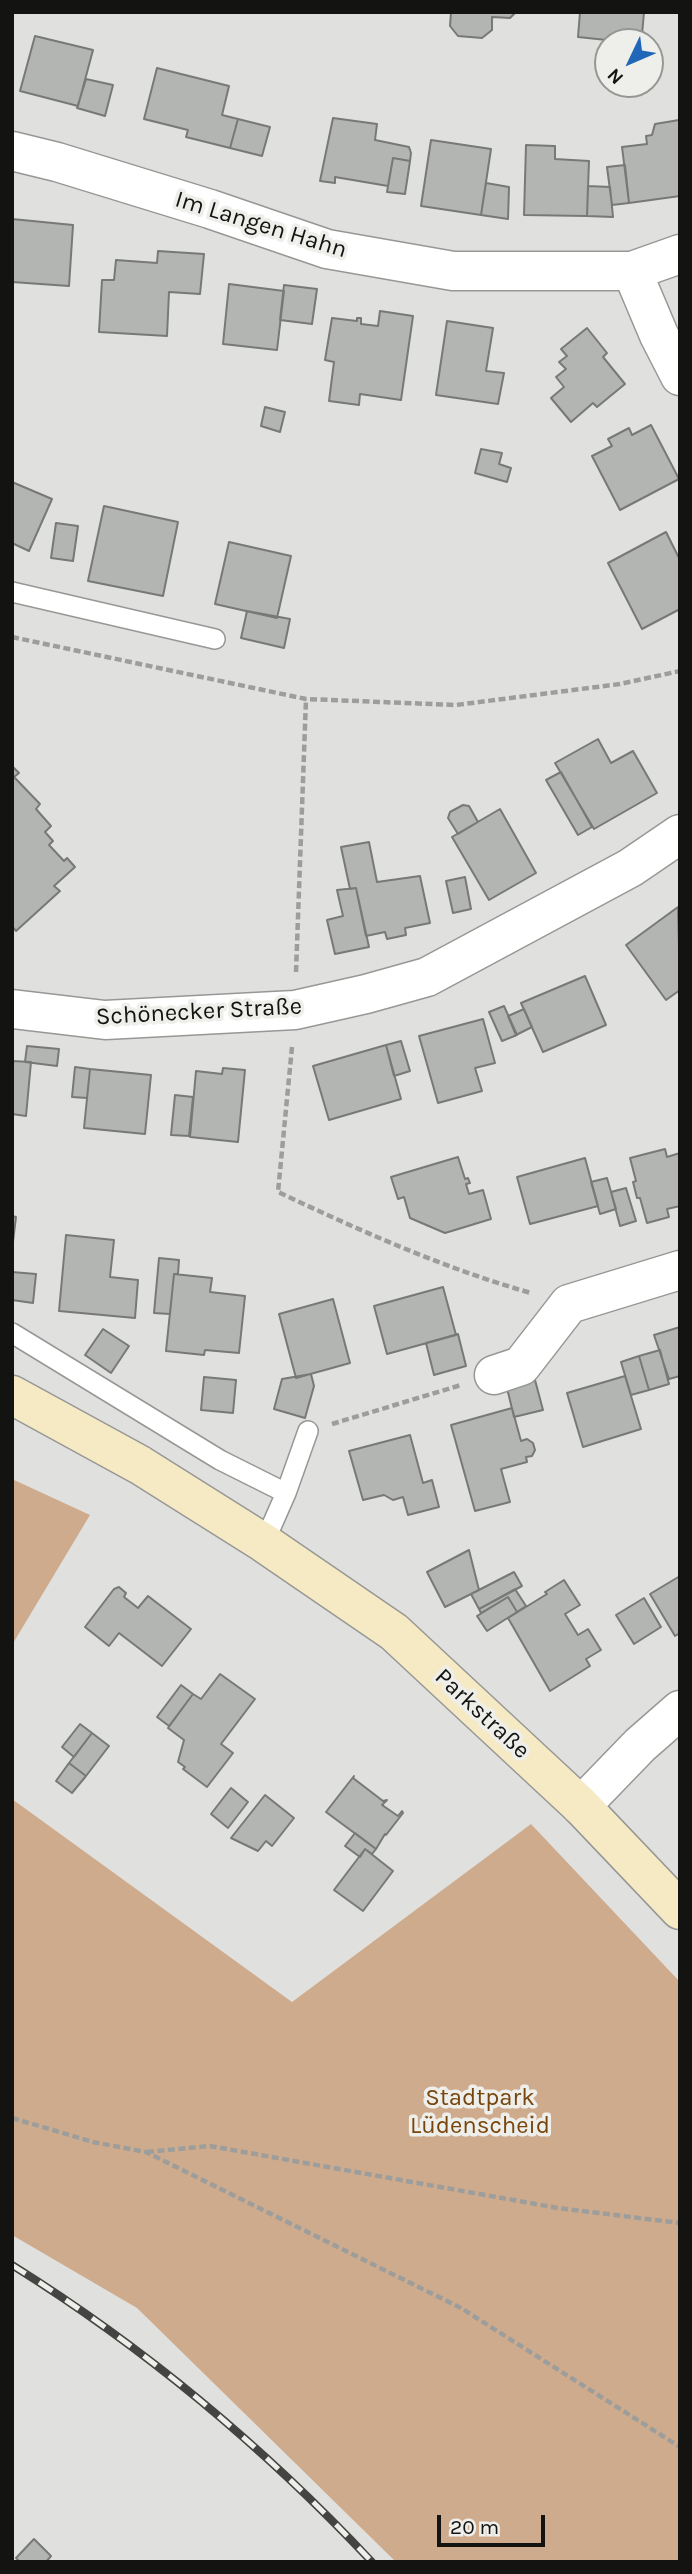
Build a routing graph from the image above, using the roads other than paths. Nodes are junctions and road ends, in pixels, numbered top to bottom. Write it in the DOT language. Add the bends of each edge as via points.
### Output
graph roads {
  1 [pos="12,151"];
  2 [pos="680,254"];
  3 [pos="632,271"];
  4 [pos="680,376"];
  5 [pos="12,592"];
  6 [pos="215,639"];
  7 [pos="680,834"];
  8 [pos="12,1009"];
  9 [pos="680,1270"];
  10 [pos="12,1333"];
  11 [pos="494,1375"];
  12 [pos="12,1395"];
  13 [pos="308,1431"];
  14 [pos="286,1493"];
  15 [pos="264,1543"];
  16 [pos="680,1710"];
  17 [pos="581,1806"];
  18 [pos="680,1910"];
  1 -- 3 [label="street, Im Langen Hahn" via="159,193 327,249 453,271"];
  2 -- 3 [label="street, Im Langen Hahn"];
  3 -- 4 [label="street"];
  5 -- 6 [label="lane"];
  7 -- 8 [label="street, Schönecker Straße" via="630,868 427,977 366,994 295,1010 105,1020"];
  9 -- 11 [label="street" via="569,1304 521,1366"];
  10 -- 14 [label="lane" via="220,1460"];
  12 -- 15 [label="street, Parkstraße" via="139,1465"];
  13 -- 14 [label="lane"];
  14 -- 15 [label="lane"];
  15 -- 17 [label="street, Parkstraße" via="394,1632"];
  16 -- 17 [label="street"];
  17 -- 18 [label="street, Parkstraße"];
}
